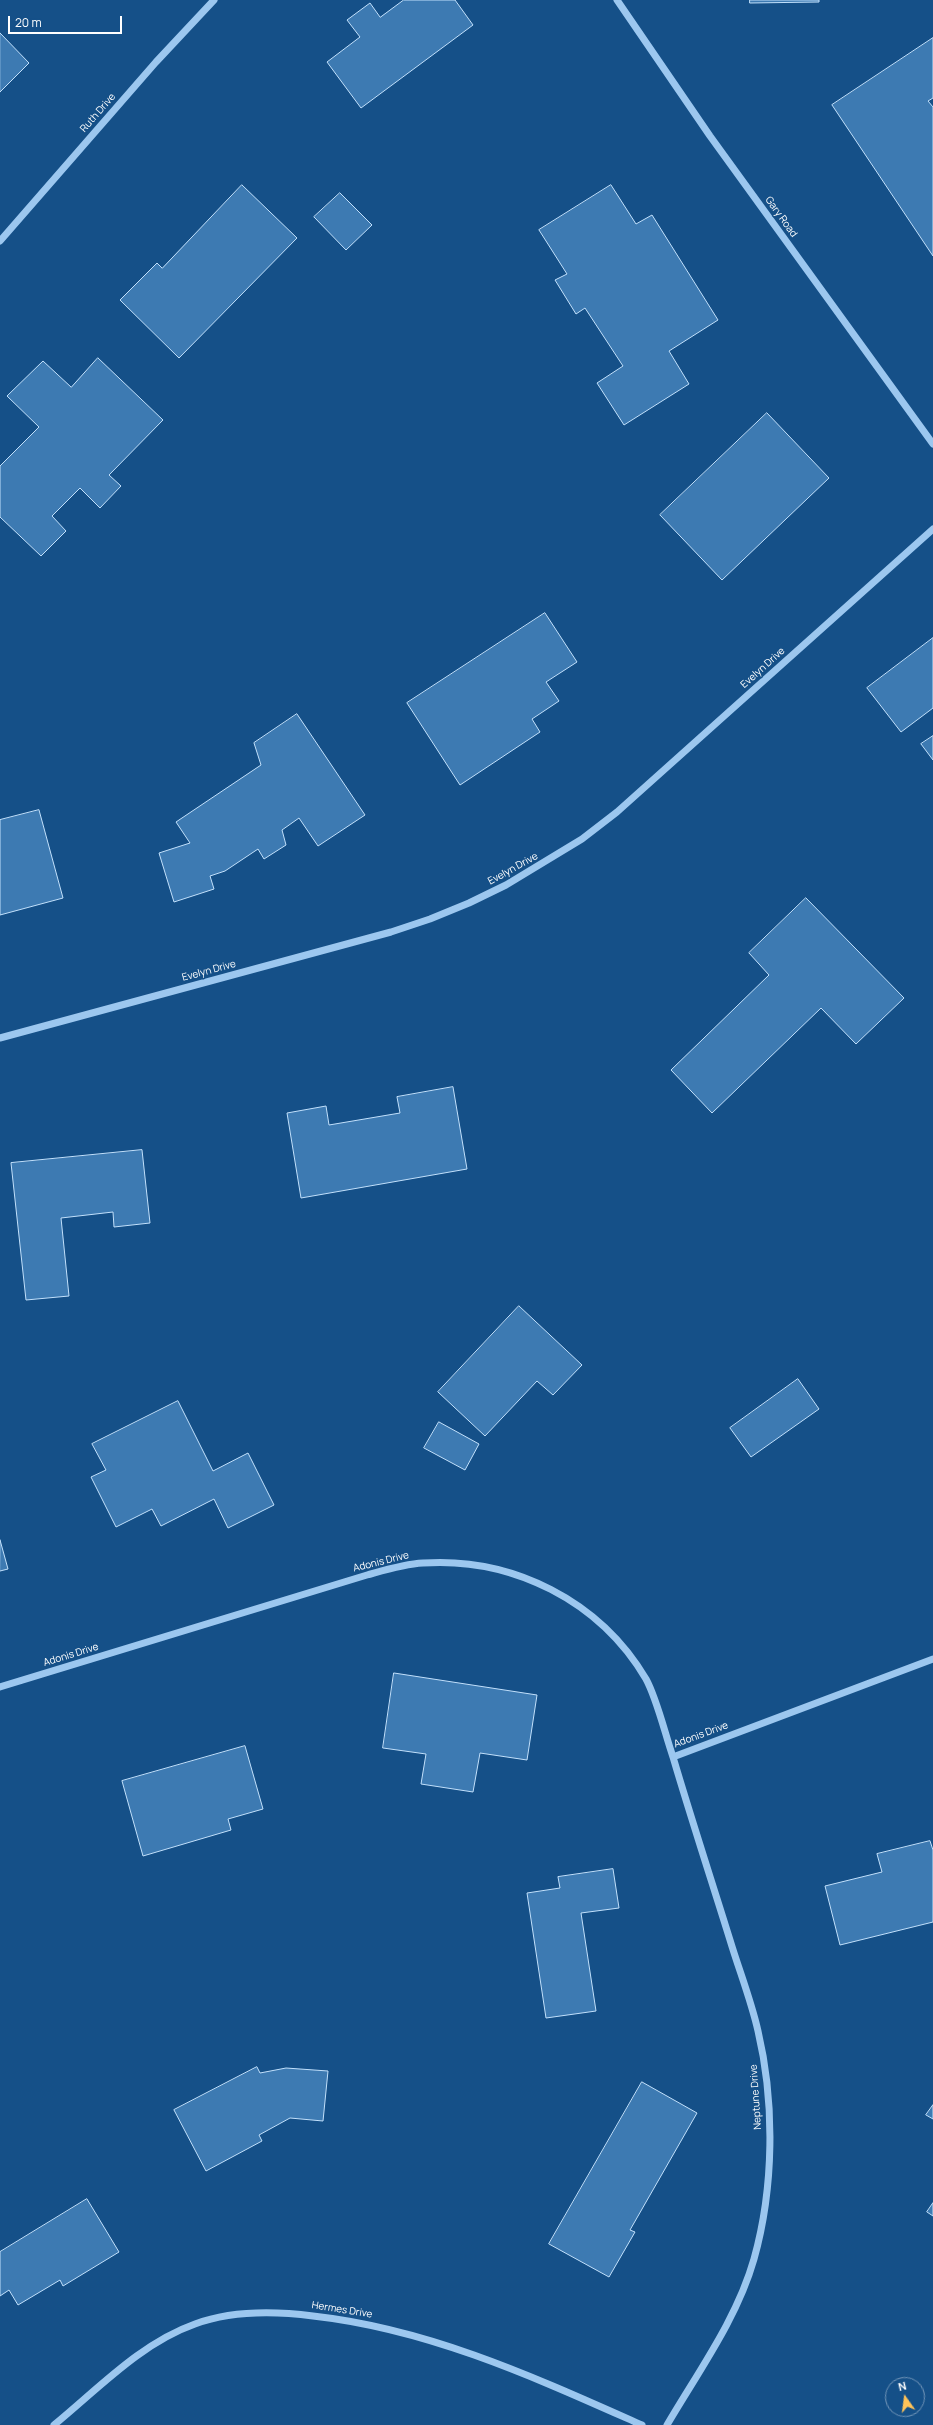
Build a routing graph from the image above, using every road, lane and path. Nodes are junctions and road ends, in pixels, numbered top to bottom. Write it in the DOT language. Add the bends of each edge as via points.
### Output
graph roads {
  1 [pos="214,0"];
  2 [pos="617,0"];
  3 [pos="0,241"];
  4 [pos="933,444"];
  5 [pos="933,529"];
  6 [pos="0,1038"];
  7 [pos="933,1660"];
  8 [pos="0,1687"];
  9 [pos="673,1757"];
  10 [pos="54,2425"];
  11 [pos="642,2425"];
  12 [pos="667,2425"];
  1 -- 3 [label="street, Ruth Drive" via="156,62"];
  2 -- 4 [label="street, Gary Road" via="710,136"];
  5 -- 6 [label="street, Evelyn Drive" via="617,812 582,839 506,885 469,903 391,932"];
  7 -- 9 [label="street, Adonis Drive"];
  8 -- 9 [label="street, Adonis Drive" via="394,1567 422,1563 479,1565 513,1573 546,1586 576,1604 603,1626 627,1652 646,1681"];
  9 -- 12 [label="street, Neptune Drive" via="758,2030 768,2104 769,2140 762,2220 754,2260 739,2298 716,2342"];
  10 -- 11 [label="street, Hermes Drive" via="138,2356 174,2333 217,2317 270,2312 367,2324 461,2349 515,2368"];
}
